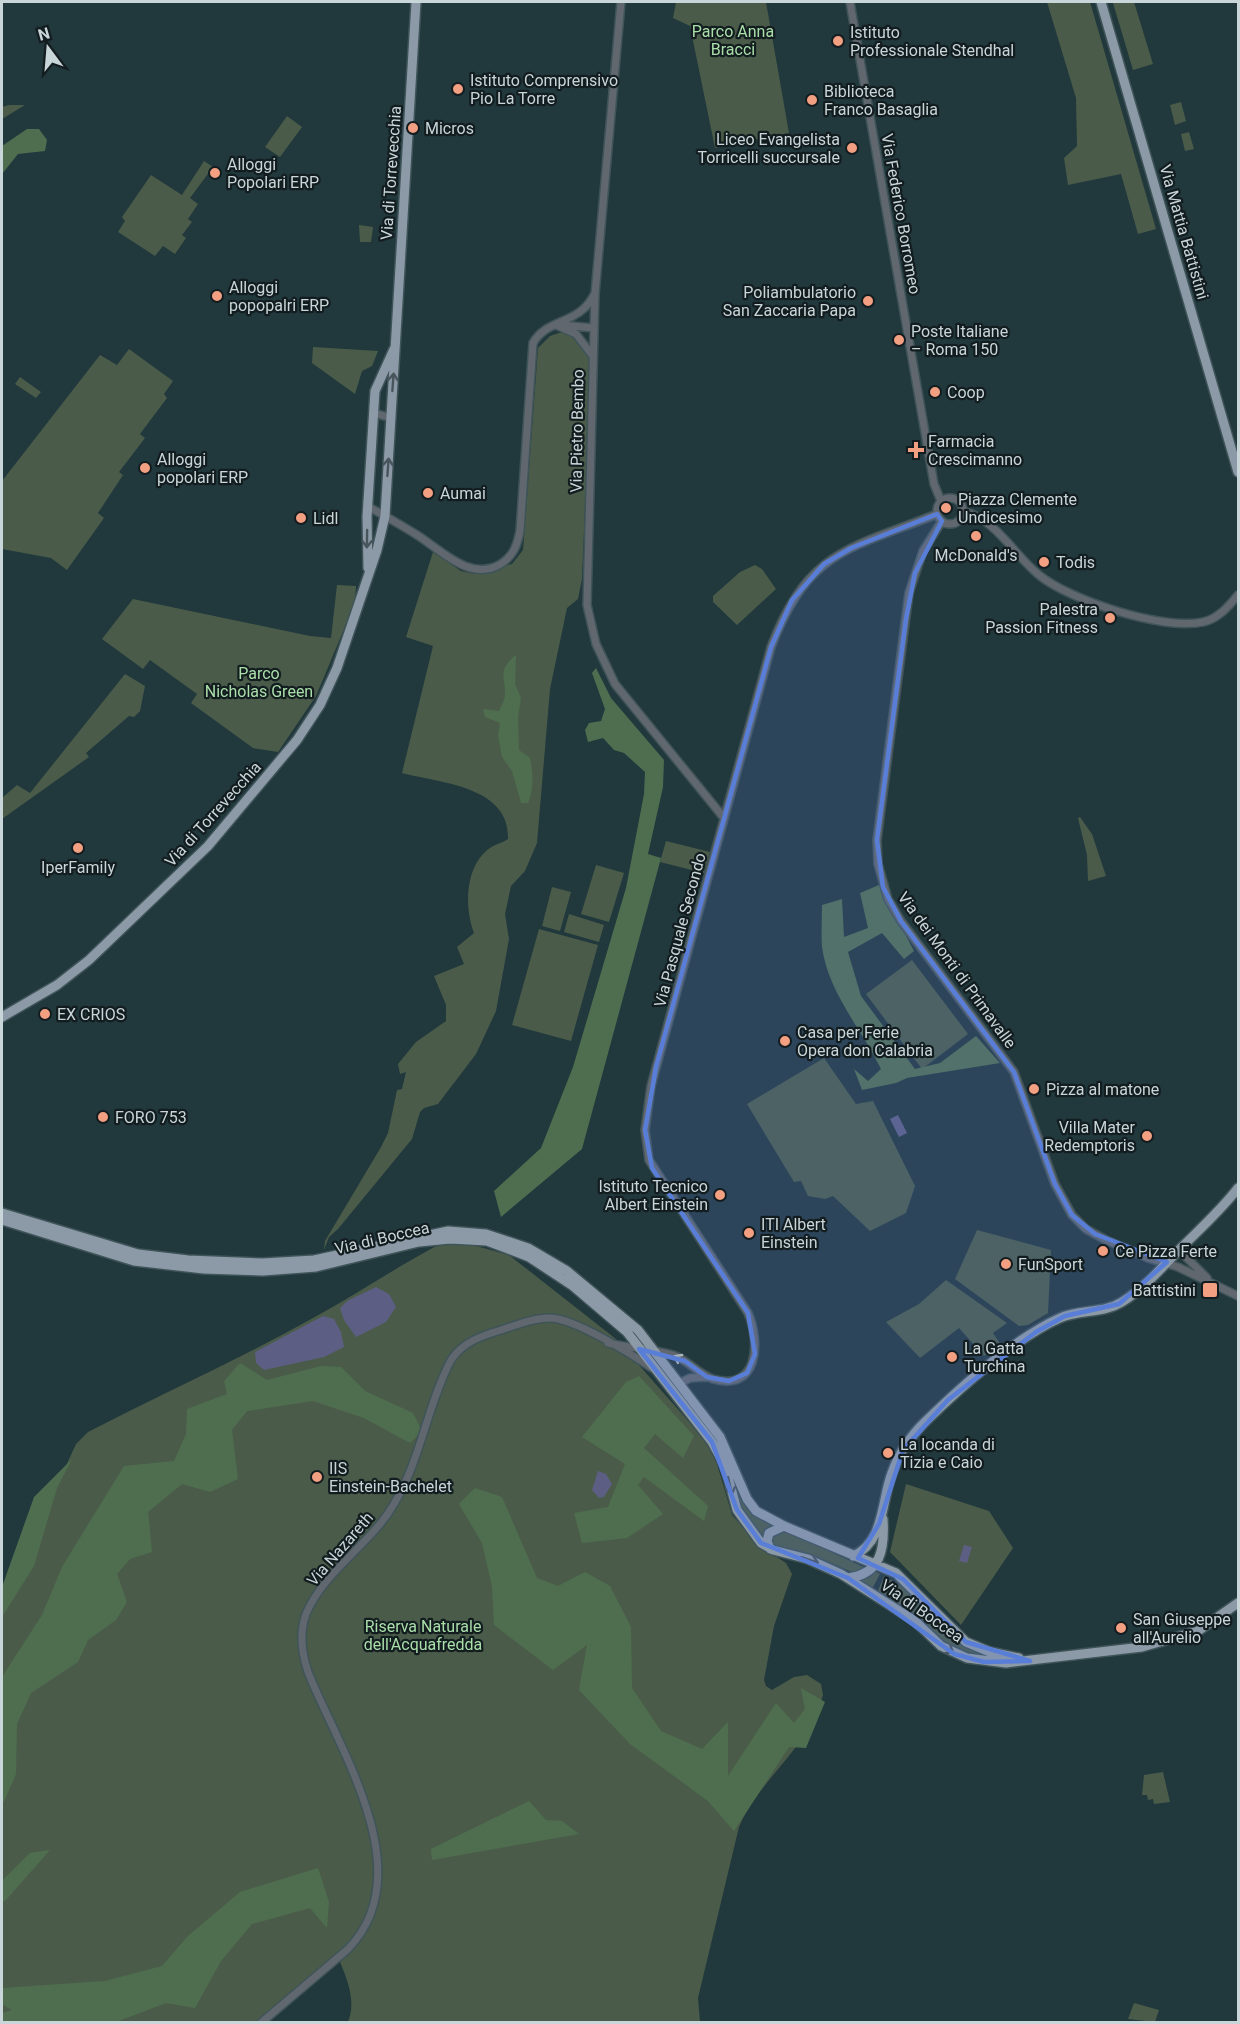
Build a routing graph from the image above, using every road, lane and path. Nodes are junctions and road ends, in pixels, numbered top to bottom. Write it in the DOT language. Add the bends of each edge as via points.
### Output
graph roads {
  1 [pos="416,2"];
  2 [pos="621,2"];
  3 [pos="850,2"];
  4 [pos="1101,2"];
  5 [pos="595,294"];
  6 [pos="556,325"];
  7 [pos="593,328"];
  8 [pos="396,346"];
  9 [pos="592,356"];
  10 [pos="374,413"];
  11 [pos="391,418"];
  12 [pos="1239,472"];
  13 [pos="941,501"];
  14 [pos="369,507"];
  15 [pos="963,512"];
  16 [pos="937,514"];
  17 [pos="385,516"];
  18 [pos="942,521"];
  19 [pos="368,570"];
  20 [pos="1239,595"];
  21 [pos="724,818"];
  22 [pos="2,1017"];
  23 [pos="1239,1188"];
  24 [pos="2,1213"];
  25 [pos="2,1221"];
  26 [pos="1179,1250"];
  27 [pos="1167,1262"];
  28 [pos="1212,1282"];
  29 [pos="1239,1296"];
  30 [pos="623,1328"];
  31 [pos="608,1343"];
  32 [pos="639,1349"];
  33 [pos="654,1352"];
  34 [pos="653,1369"];
  35 [pos="707,1377"];
  36 [pos="678,1384"];
  37 [pos="883,1513"];
  38 [pos="784,1526"];
  39 [pos="770,1549"];
  40 [pos="853,1556"];
  41 [pos="875,1565"];
  42 [pos="848,1578"];
  43 [pos="1239,1603"];
  44 [pos="1030,1661"];
  45 [pos="262,2022"];
  1 -- 8 [label="main road, Via di Torrevecchia"];
  2 -- 5 [label="street, Via Pietro Bembo"];
  3 -- 13 [label="street, Via Federico Borromeo" via="934,484"];
  4 -- 12 [label="main road, Via Mattia Battistini"];
  5 -- 6 [label="street" via="579,314"];
  5 -- 7 [label="street, Via Pietro Bembo"];
  6 -- 7 [label="street"];
  6 -- 9 [label="street" via="576,334"];
  6 -- 17 [label="street" via="540,333 532,348 520,531 510,557 490,568 467,567"];
  7 -- 9 [label="street, Via Pietro Bembo"];
  8 -- 10 [label="main road, Via di Torrevecchia" via="377,384"];
  11 -- 8 [label="main road, Via di Torrevecchia, one-way"];
  9 -- 21 [label="street, Via Pietro Bembo" via="586,594 596,644 615,684"];
  10 -- 11 [label="street"];
  10 -- 14 [label="main road, Via di Torrevecchia"];
  17 -- 11 [label="main road, Via di Torrevecchia, one-way"];
  13 -- 15 [label="street" via="956,499"];
  13 -- 16 [label="street"];
  14 -- 17 [label="street"];
  14 -- 19 [label="main road, Via di Torrevecchia, one-way"];
  15 -- 18 [label="street" via="957,522"];
  15 -- 20 [label="street" via="987,522 1043,579 1096,605 1160,620 1196,623 1219,614"];
  16 -- 18 [label="street"];
  16 -- 21 [label="street, Via Pasquale Secondo" via="841,553 817,570 796,594 771,647"];
  17 -- 19 [label="main road, Via di Torrevecchia"];
  18 -- 27 [label="street, Via dei Monti di Primavalle" via="928,539 908,602 877,840 883,887 901,921 1014,1072 1055,1184 1072,1215 1106,1240"];
  19 -- 22 [label="main road, Via di Torrevecchia" via="329,687 286,754 208,846 89,960 57,985"];
  21 -- 35 [label="street, Via Pasquale Secondo" via="651,1086 645,1130 646,1153 652,1168 746,1311 754,1331 755,1354 747,1372 729,1381"];
  23 -- 26 [label="main road"];
  24 -- 33 [label="main road, Via di Boccea" via="138,1254 229,1262 321,1259 440,1232 486,1233 528,1248 562,1267 631,1323"];
  25 -- 30 [label="main road, Via di Boccea" via="134,1261 204,1269 310,1268 428,1241 478,1240 542,1264"];
  26 -- 27 [label="main road"];
  26 -- 28 [label="street"];
  27 -- 28 [label="street, Via dei Monti di Primavalle"];
  27 -- 37 [label="main road" via="1119,1304 1065,1316 1036,1332 948,1400 905,1445 891,1473"];
  28 -- 29 [label="street"];
  30 -- 31 [label="street" via="621,1340"];
  30 -- 32 [label="main road, Via di Boccea"];
  31 -- 32 [label="street, Via Nazareth"];
  31 -- 34 [label="street, Via Nazareth"];
  31 -- 45 [label="street, Via Nazareth" via="574,1323 545,1318 486,1335 461,1348 448,1365 416,1458 397,1499 384,1520 310,1605 302,1629 303,1655 373,1823 377,1849 374,1898 368,1923 351,1946"];
  32 -- 33 [label="street, Via Nazareth"];
  32 -- 34 [label="main road, Via di Boccea"];
  35 -- 33 [label="street, one-way" via="675,1356"];
  33 -- 36 [label="main road, Via di Boccea"];
  34 -- 39 [label="main road, Via di Boccea, one-way" via="712,1442 725,1466 739,1514 757,1539"];
  35 -- 36 [label="street, Via Pasquale Secondo"];
  36 -- 38 [label="main road, Via di Boccea" via="720,1437 751,1505"];
  37 -- 40 [label="main road" via="869,1545"];
  37 -- 41 [label="main road" via="883,1542"];
  38 -- 39 [label="main road" via="769,1533"];
  38 -- 40 [label="main road, Via di Boccea"];
  39 -- 42 [label="main road, Via di Boccea, one-way" via="808,1559"];
  40 -- 41 [label="main road, Via di Boccea"];
  41 -- 42 [label="main road" via="866,1574"];
  41 -- 44 [label="main road, Via di Boccea" via="903,1579 966,1642"];
  42 -- 44 [label="main road, Via di Boccea, one-way" via="915,1622 954,1654 984,1662"];
  43 -- 44 [label="main road, Via di Boccea" via="1206,1627 1167,1642"];
}
